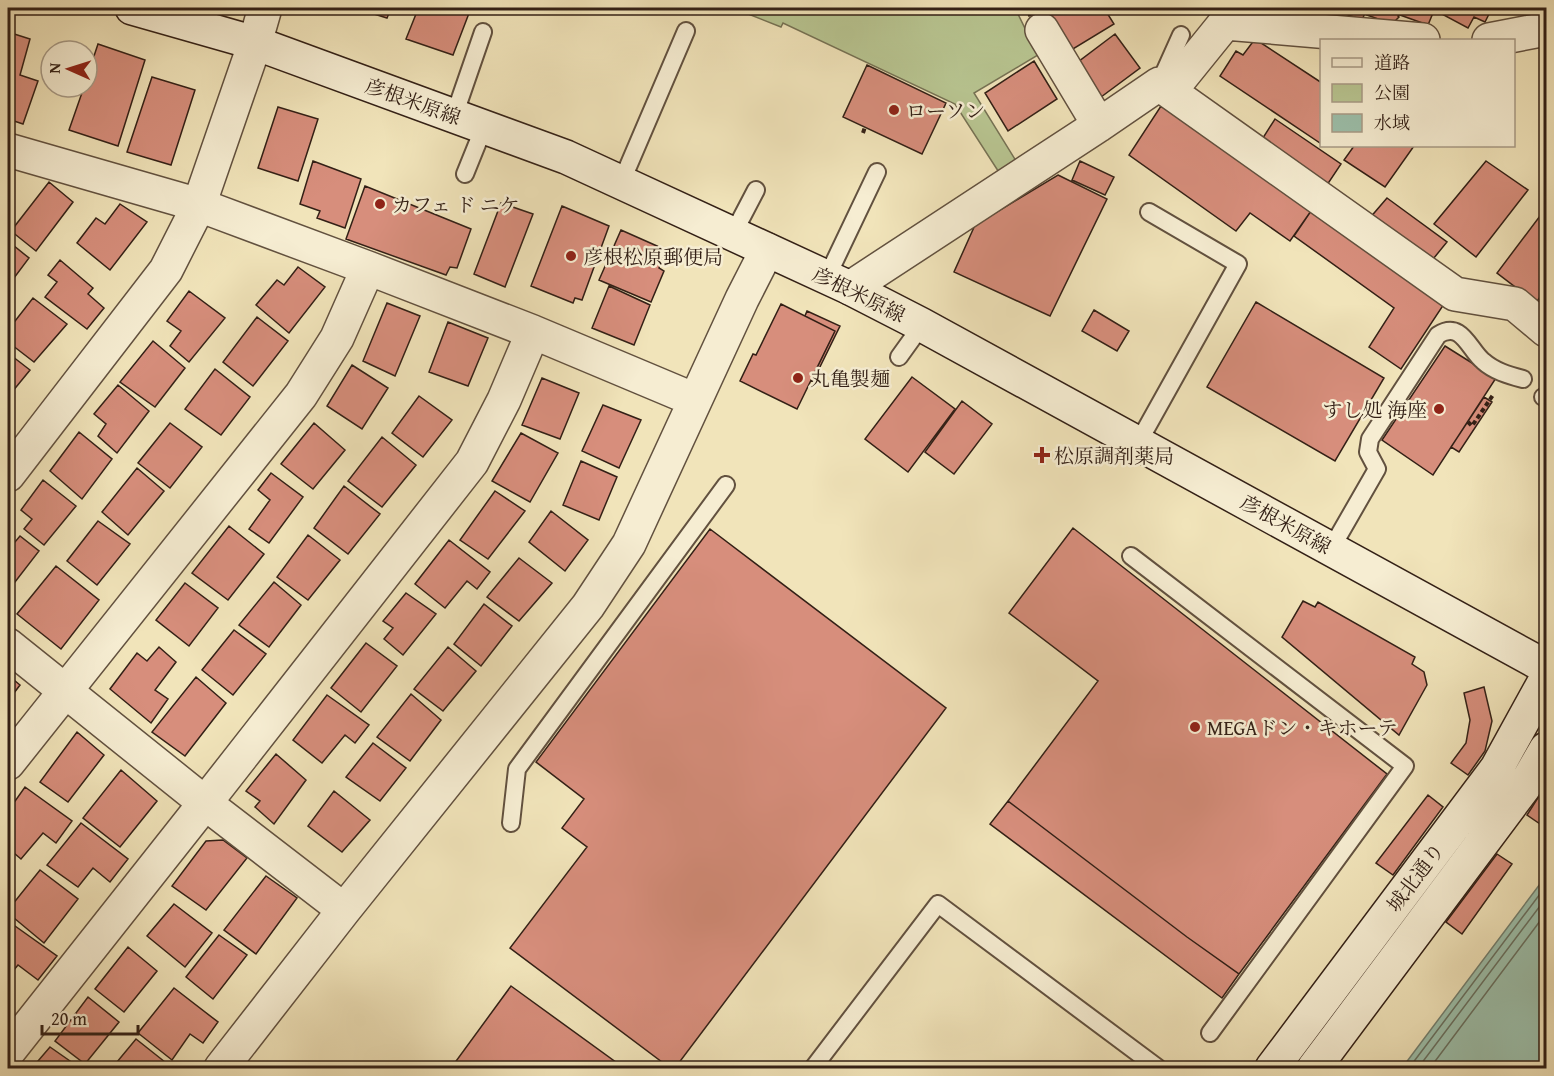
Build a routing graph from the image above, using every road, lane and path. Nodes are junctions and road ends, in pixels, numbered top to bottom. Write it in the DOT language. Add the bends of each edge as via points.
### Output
graph roads {
  1 [pos="132,8"];
  2 [pos="264,8"];
  3 [pos="1546,29"];
  4 [pos="1042,30"];
  5 [pos="686,31"];
  6 [pos="483,32"];
  7 [pos="1181,34"];
  8 [pos="1411,39"];
  9 [pos="1510,39"];
  10 [pos="255,43"];
  11 [pos="1164,87"];
  12 [pos="454,116"];
  13 [pos="1099,125"];
  14 [pos="484,127"];
  15 [pos="865,127"];
  16 [pos="863,133"];
  17 [pos="13,160"];
  18 [pos="877,172"];
  19 [pos="465,174"];
  20 [pos="621,183"];
  21 [pos="756,190"];
  22 [pos="199,205"];
  23 [pos="1149,212"];
  24 [pos="734,234"];
  25 [pos="768,250"];
  26 [pos="368,268"];
  27 [pos="838,283"];
  28 [pos="922,326"];
  29 [pos="1546,330"];
  30 [pos="533,332"];
  31 [pos="899,357"];
  32 [pos="1522,379"];
  33 [pos="695,400"];
  34 [pos="1138,443"];
  35 [pos="8,475"];
  36 [pos="726,485"];
  37 [pos="1331,549"];
  38 [pos="1131,556"];
  39 [pos="8,645"];
  40 [pos="1546,667"];
  41 [pos="1546,679"];
  42 [pos="64,690"];
  43 [pos="1546,749"];
  44 [pos="8,763"];
  45 [pos="205,802"];
  46 [pos="511,823"];
  47 [pos="345,910"];
  48 [pos="1210,1033"];
  49 [pos="8,1052"];
  50 [pos="221,1068"];
  51 [pos="813,1068"];
  52 [pos="1158,1068"];
  53 [pos="1272,1068"];
  54 [pos="1314,1068"];
  1 -- 10 [label="street, 彦根米原線"];
  2 -- 10 [label="street"];
  3 -- 9 [label="street"];
  4 -- 13 [label="street"];
  5 -- 20 [label="lane"];
  6 -- 12 [label="lane"];
  7 -- 11 [label="lane"];
  8 -- 11 [label="street" via="1225,23"];
  10 -- 12 [label="street, 彦根米原線"];
  10 -- 22 [label="street"];
  11 -- 13 [label="street"];
  11 -- 29 [label="street" via="1455,294 1515,304"];
  12 -- 14 [label="street, 彦根米原線"];
  13 -- 27 [label="street"];
  14 -- 19 [label="lane"];
  14 -- 20 [label="street, 彦根米原線" via="566,157"];
  15 -- 16 [label="path"];
  17 -- 22 [label="street"];
  18 -- 27 [label="lane"];
  20 -- 24 [label="street, 彦根米原線"];
  21 -- 24 [label="lane"];
  22 -- 26 [label="street"];
  22 -- 35 [label="street" via="166,270"];
  23 -- 34 [label="lane" via="1238,264"];
  24 -- 25 [label="street, 彦根米原線"];
  25 -- 27 [label="street, 彦根米原線"];
  25 -- 33 [label="street"];
  26 -- 30 [label="street"];
  26 -- 42 [label="street" via="338,338 301,395"];
  27 -- 28 [label="street, 彦根米原線"];
  28 -- 31 [label="lane"];
  28 -- 34 [label="street, 彦根米原線"];
  30 -- 33 [label="street"];
  30 -- 45 [label="street" via="472,462"];
  32 -- 37 [label="lane" via="1502,374 1482,361 1463,336 1453,331 1438,335 1370,439 1368,452 1377,469"];
  33 -- 47 [label="street" via="629,544 588,606"];
  34 -- 37 [label="street, 彦根米原線"];
  36 -- 46 [label="lane" via="517,769"];
  37 -- 40 [label="street, 彦根米原線"];
  38 -- 48 [label="lane" via="1405,766"];
  39 -- 42 [label="street"];
  41 -- 53 [label="street, 城北通り" via="1497,768"];
  42 -- 44 [label="street"];
  42 -- 45 [label="street"];
  43 -- 54 [label="street, 城北通り" via="1524,787"];
  45 -- 47 [label="street"];
  45 -- 49 [label="street"];
  47 -- 50 [label="street"];
  51 -- 52 [label="lane" via="938,904"];
}
